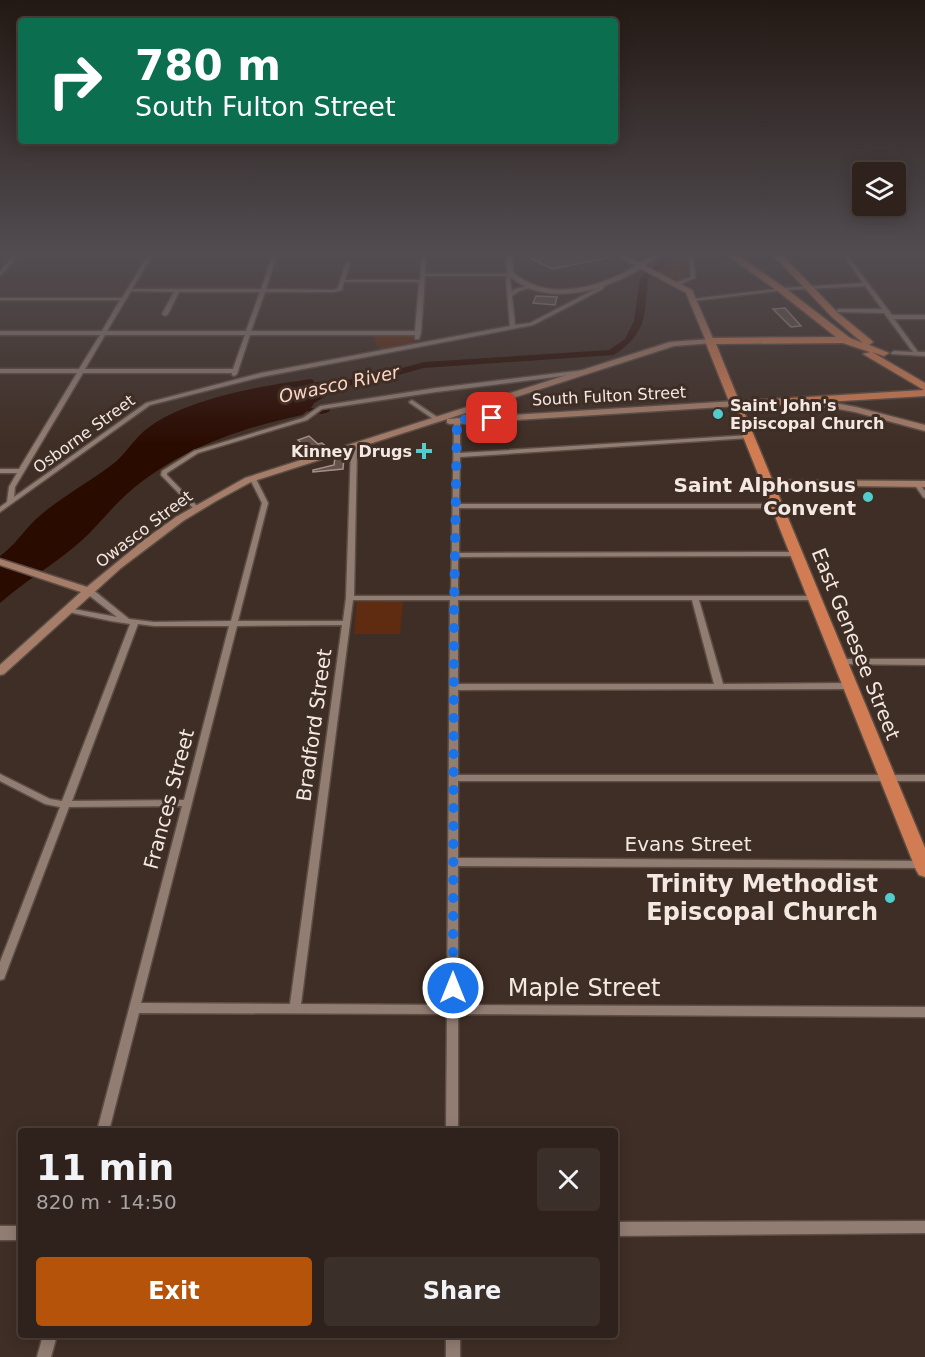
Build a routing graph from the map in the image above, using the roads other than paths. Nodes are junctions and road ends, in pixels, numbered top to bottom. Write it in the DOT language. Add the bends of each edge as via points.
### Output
graph roads {
  1 [pos="112,318"];
  2 [pos="253,318"];
  3 [pos="419,318"];
  4 [pos="512,318"];
  5 [pos="543,318"];
  6 [pos="701,318"];
  7 [pos="818,318"];
  8 [pos="839,318"];
  9 [pos="891,318"];
  10 [pos="513,327"];
  11 [pos="0,333"];
  12 [pos="248,333"];
  13 [pos="418,333"];
  14 [pos="103,334"];
  15 [pos="845,340"];
  16 [pos="710,341"];
  17 [pos="417,347"];
  18 [pos="889,353"];
  19 [pos="917,354"];
  20 [pos="925,354"];
  21 [pos="0,371"];
  22 [pos="81,371"];
  23 [pos="235,371"];
  24 [pos="584,372"];
  25 [pos="925,378"];
  26 [pos="233,382"];
  27 [pos="925,387"];
  28 [pos="925,393"];
  29 [pos="844,397"];
  30 [pos="794,400"];
  31 [pos="412,402"];
  32 [pos="735,404"];
  33 [pos="856,410"];
  34 [pos="454,418"];
  35 [pos="438,420"];
  36 [pos="414,428"];
  37 [pos="925,428"];
  38 [pos="749,436"];
  39 [pos="354,447"];
  40 [pos="456,455"];
  41 [pos="171,467"];
  42 [pos="0,471"];
  43 [pos="22,471"];
  44 [pos="253,479"];
  45 [pos="768,483"];
  46 [pos="921,484"];
  47 [pos="925,496"];
  48 [pos="10,502"];
  49 [pos="455,506"];
  50 [pos="777,506"];
  51 [pos="195,507"];
  52 [pos="0,510"];
  53 [pos="797,554"];
  54 [pos="455,555"];
  55 [pos="0,562"];
  56 [pos="89,591"];
  57 [pos="350,597"];
  58 [pos="455,598"];
  59 [pos="695,598"];
  60 [pos="814,598"];
  61 [pos="68,610"];
  62 [pos="131,622"];
  63 [pos="236,623"];
  64 [pos="347,623"];
  65 [pos="840,662"];
  66 [pos="925,662"];
  67 [pos="0,670"];
  68 [pos="719,686"];
  69 [pos="850,686"];
  70 [pos="454,687"];
  71 [pos="0,777"];
  72 [pos="454,778"];
  73 [pos="888,778"];
  74 [pos="925,778"];
  75 [pos="187,803"];
  76 [pos="65,804"];
  77 [pos="454,862"];
  78 [pos="924,867"];
  79 [pos="0,976"];
  80 [pos="135,1008"];
  81 [pos="295,1008"];
  82 [pos="453,1009"];
  83 [pos="925,1012"];
  84 [pos="104,1128"];
  85 [pos="452,1128"];
  86 [pos="925,1227"];
  87 [pos="618,1229"];
  88 [pos="0,1233"];
  89 [pos="18,1233"];
  90 [pos="49,1338"];
  91 [pos="453,1338"];
  92 [pos="44,1357"];
  93 [pos="453,1357"];
  1 -- 14 [label="street"];
  2 -- 12 [label="street"];
  3 -- 13 [label="street"];
  4 -- 10 [label="street"];
  5 -- 10 [label="street, Osborne Street"];
  6 -- 16 [label="main road, East Genesee Street"];
  7 -- 15 [label="highway"];
  8 -- 18 [label="highway"];
  9 -- 19 [label="street"];
  10 -- 17 [label="street, Osborne Street"];
  11 -- 14 [label="street"];
  12 -- 13 [label="street"];
  12 -- 14 [label="street"];
  12 -- 23 [label="street"];
  13 -- 17 [label="street"];
  14 -- 22 [label="street"];
  15 -- 16 [label="highway"];
  15 -- 18 [label="highway"];
  15 -- 27 [label="highway"];
  16 -- 24 [label="main road, Owasco Street" via="673,344"];
  16 -- 32 [label="highway, East Genesee Street"];
  17 -- 26 [label="street, Osborne Street"];
  18 -- 19 [label="street"];
  18 -- 25 [label="highway"];
  19 -- 20 [label="street"];
  21 -- 22 [label="street"];
  22 -- 23 [label="street"];
  22 -- 43 [label="street"];
  23 -- 26 [label="street"];
  24 -- 34 [label="main road, Owasco Street"];
  24 -- 41 [label="street" via="320,408 305,419 199,451"];
  26 -- 48 [label="street, Osborne Street" via="148,404"];
  28 -- 29 [label="highway"];
  29 -- 30 [label="highway"];
  29 -- 33 [label="main road" via="840,403"];
  30 -- 32 [label="highway"];
  30 -- 33 [label="main road"];
  31 -- 35 [label="street"];
  32 -- 34 [label="main road, South Fulton Street"];
  32 -- 38 [label="highway, East Genesee Street"];
  33 -- 37 [label="main road"];
  34 -- 35 [label="main road, Owasco Street"];
  34 -- 36 [label="main road, South Fulton Street"];
  34 -- 40 [label="street"];
  35 -- 36 [label="main road, Owasco Street"];
  36 -- 39 [label="main road, Owasco Street"];
  38 -- 40 [label="street"];
  38 -- 45 [label="highway, East Genesee Street"];
  39 -- 44 [label="main road, Owasco Street"];
  39 -- 57 [label="street, Bradford Street"];
  40 -- 49 [label="street"];
  41 -- 51 [label="street" via="164,474"];
  42 -- 43 [label="street"];
  43 -- 48 [label="street" via="12,487"];
  44 -- 51 [label="main road, Owasco Street"];
  44 -- 63 [label="street, Frances Street" via="265,503"];
  45 -- 46 [label="main road"];
  45 -- 50 [label="highway, East Genesee Street"];
  46 -- 47 [label="street"];
  48 -- 52 [label="street, Osborne Street"];
  49 -- 50 [label="street"];
  49 -- 54 [label="street"];
  50 -- 53 [label="highway, East Genesee Street"];
  51 -- 56 [label="main road, Owasco Street"];
  53 -- 54 [label="street"];
  53 -- 60 [label="highway, East Genesee Street"];
  54 -- 58 [label="street"];
  55 -- 56 [label="main road"];
  56 -- 61 [label="main road, Owasco Street"];
  56 -- 62 [label="street"];
  57 -- 58 [label="street"];
  57 -- 64 [label="street, Bradford Street"];
  58 -- 59 [label="street"];
  58 -- 70 [label="street"];
  59 -- 60 [label="street"];
  59 -- 68 [label="street"];
  60 -- 65 [label="highway, East Genesee Street"];
  61 -- 62 [label="street"];
  61 -- 67 [label="main road, Owasco Street"];
  62 -- 63 [label="street"];
  62 -- 76 [label="street"];
  63 -- 64 [label="street"];
  63 -- 75 [label="street, Frances Street"];
  64 -- 81 [label="street, Bradford Street"];
  65 -- 66 [label="street"];
  65 -- 69 [label="highway, East Genesee Street"];
  68 -- 69 [label="street"];
  68 -- 70 [label="street"];
  69 -- 73 [label="highway, East Genesee Street"];
  70 -- 72 [label="street"];
  71 -- 76 [label="street" via="48,802"];
  72 -- 73 [label="street"];
  72 -- 77 [label="street"];
  73 -- 74 [label="street"];
  73 -- 78 [label="highway, East Genesee Street"];
  75 -- 76 [label="street"];
  75 -- 80 [label="street, Frances Street"];
  76 -- 79 [label="street"];
  77 -- 78 [label="street, Evans Street"];
  77 -- 82 [label="street"];
  80 -- 81 [label="street, Maple Street"];
  80 -- 84 [label="street, Frances Street"];
  81 -- 82 [label="street, Maple Street"];
  82 -- 83 [label="street, Maple Street"];
  82 -- 85 [label="street"];
  86 -- 87 [label="street"];
  88 -- 89 [label="street"];
  90 -- 92 [label="street"];
  91 -- 93 [label="street"];
}
